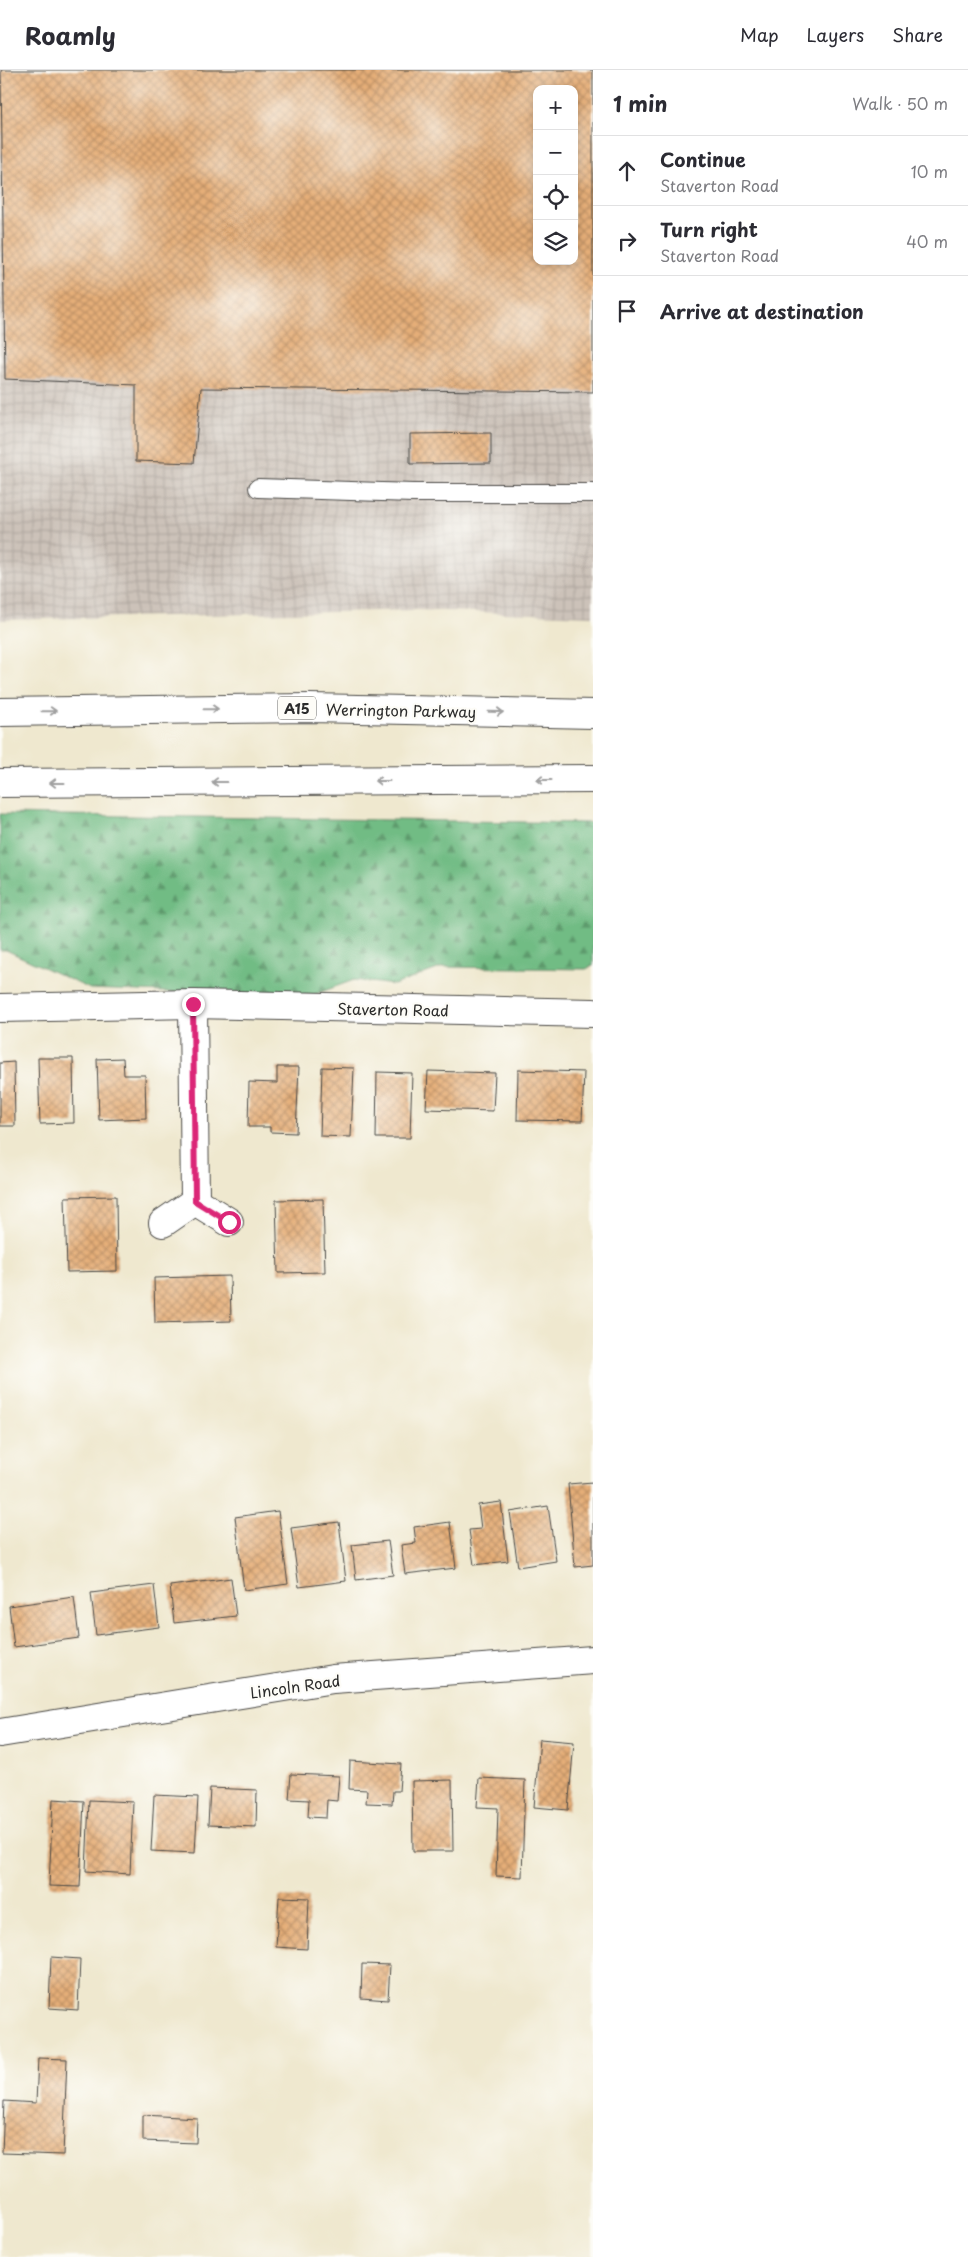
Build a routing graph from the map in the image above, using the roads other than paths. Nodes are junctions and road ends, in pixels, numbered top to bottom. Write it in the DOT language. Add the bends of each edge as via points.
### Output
graph roads {
  1 [pos="258,488"];
  2 [pos="593,493"];
  3 [pos="0,712"];
  4 [pos="593,714"];
  5 [pos="593,780"];
  6 [pos="0,783"];
  7 [pos="193,1004"];
  8 [pos="0,1008"];
  9 [pos="593,1013"];
  10 [pos="195,1201"];
  11 [pos="229,1222"];
  12 [pos="163,1223"];
  13 [pos="593,1660"];
  14 [pos="0,1733"];
  1 -- 2 [label="lane" via="413,493"];
  3 -- 4 [label="main road, Werrington Parkway / A15, one-way" via="310,708"];
  5 -- 6 [label="main road, one-way"];
  7 -- 8 [label="main road, Staverton Road"];
  7 -- 9 [label="main road, Staverton Road"];
  7 -- 10 [label="main road"];
  10 -- 11 [label="main road"];
  10 -- 12 [label="main road"];
  13 -- 14 [label="main road, Lincoln Road" via="334,1679"];
}
